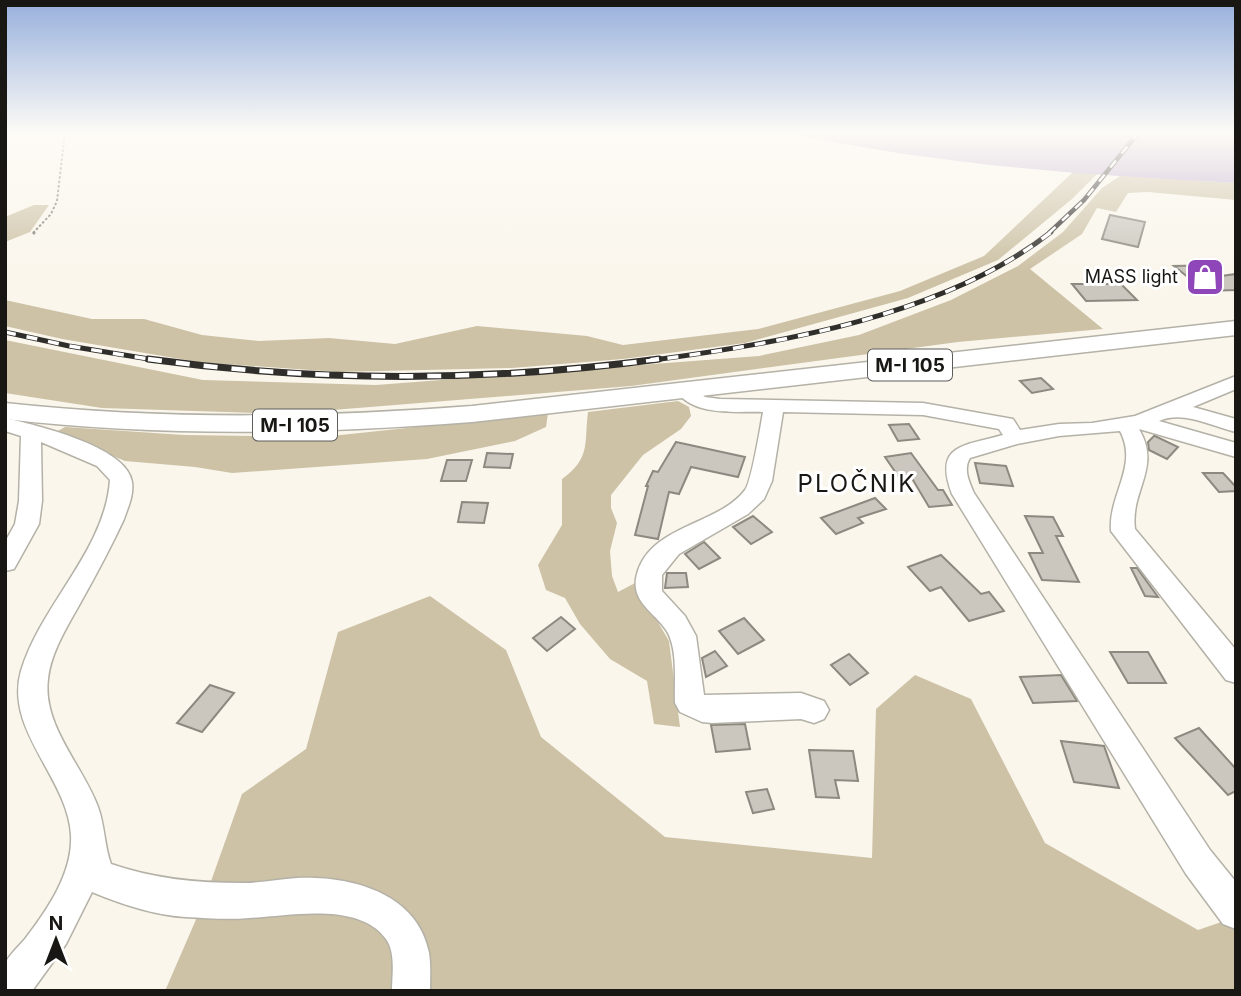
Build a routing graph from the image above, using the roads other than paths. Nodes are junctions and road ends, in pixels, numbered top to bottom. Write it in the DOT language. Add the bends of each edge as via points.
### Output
graph roads {
  1 [pos="1236,328"];
  2 [pos="1236,382"];
  3 [pos="685,390"];
  4 [pos="773,406"];
  5 [pos="1174,410"];
  6 [pos="5,411"];
  7 [pos="1133,424"];
  8 [pos="1236,426"];
  9 [pos="19,428"];
  10 [pos="1010,431"];
  11 [pos="1236,450"];
  12 [pos="5,562"];
  13 [pos="1236,671"];
  14 [pos="814,710"];
  15 [pos="86,842"];
  16 [pos="1236,911"];
  17 [pos="8,991"];
  18 [pos="411,991"];
  1 -- 3 [label="main road, M-I 105"];
  2 -- 5 [label="street"];
  3 -- 4 [label="street" via="699,402"];
  3 -- 6 [label="main road, M-I 105" via="342,423 179,424"];
  4 -- 10 [label="street" via="923,409"];
  4 -- 14 [label="street" via="764,471 752,499 669,547 650,570 649,591 681,631 690,703 702,709 801,706"];
  5 -- 7 [label="street"];
  5 -- 8 [label="street"];
  7 -- 10 [label="street"];
  7 -- 11 [label="street"];
  7 -- 13 [label="street" via="1139,465 1120,519 1123,531"];
  9 -- 12 [label="street" via="29,450 32,495 27,525"];
  9 -- 15 [label="street" via="100,459 121,479 111,523 61,613 35,670 31,698 85,816"];
  10 -- 16 [label="street" via="962,453 956,461 963,494 1198,862"];
  15 -- 17 [label="street" via="76,892 51,936"];
  15 -- 18 [label="street" via="98,877 133,889 181,899 336,896 374,907 398,925 410,952"];
}
